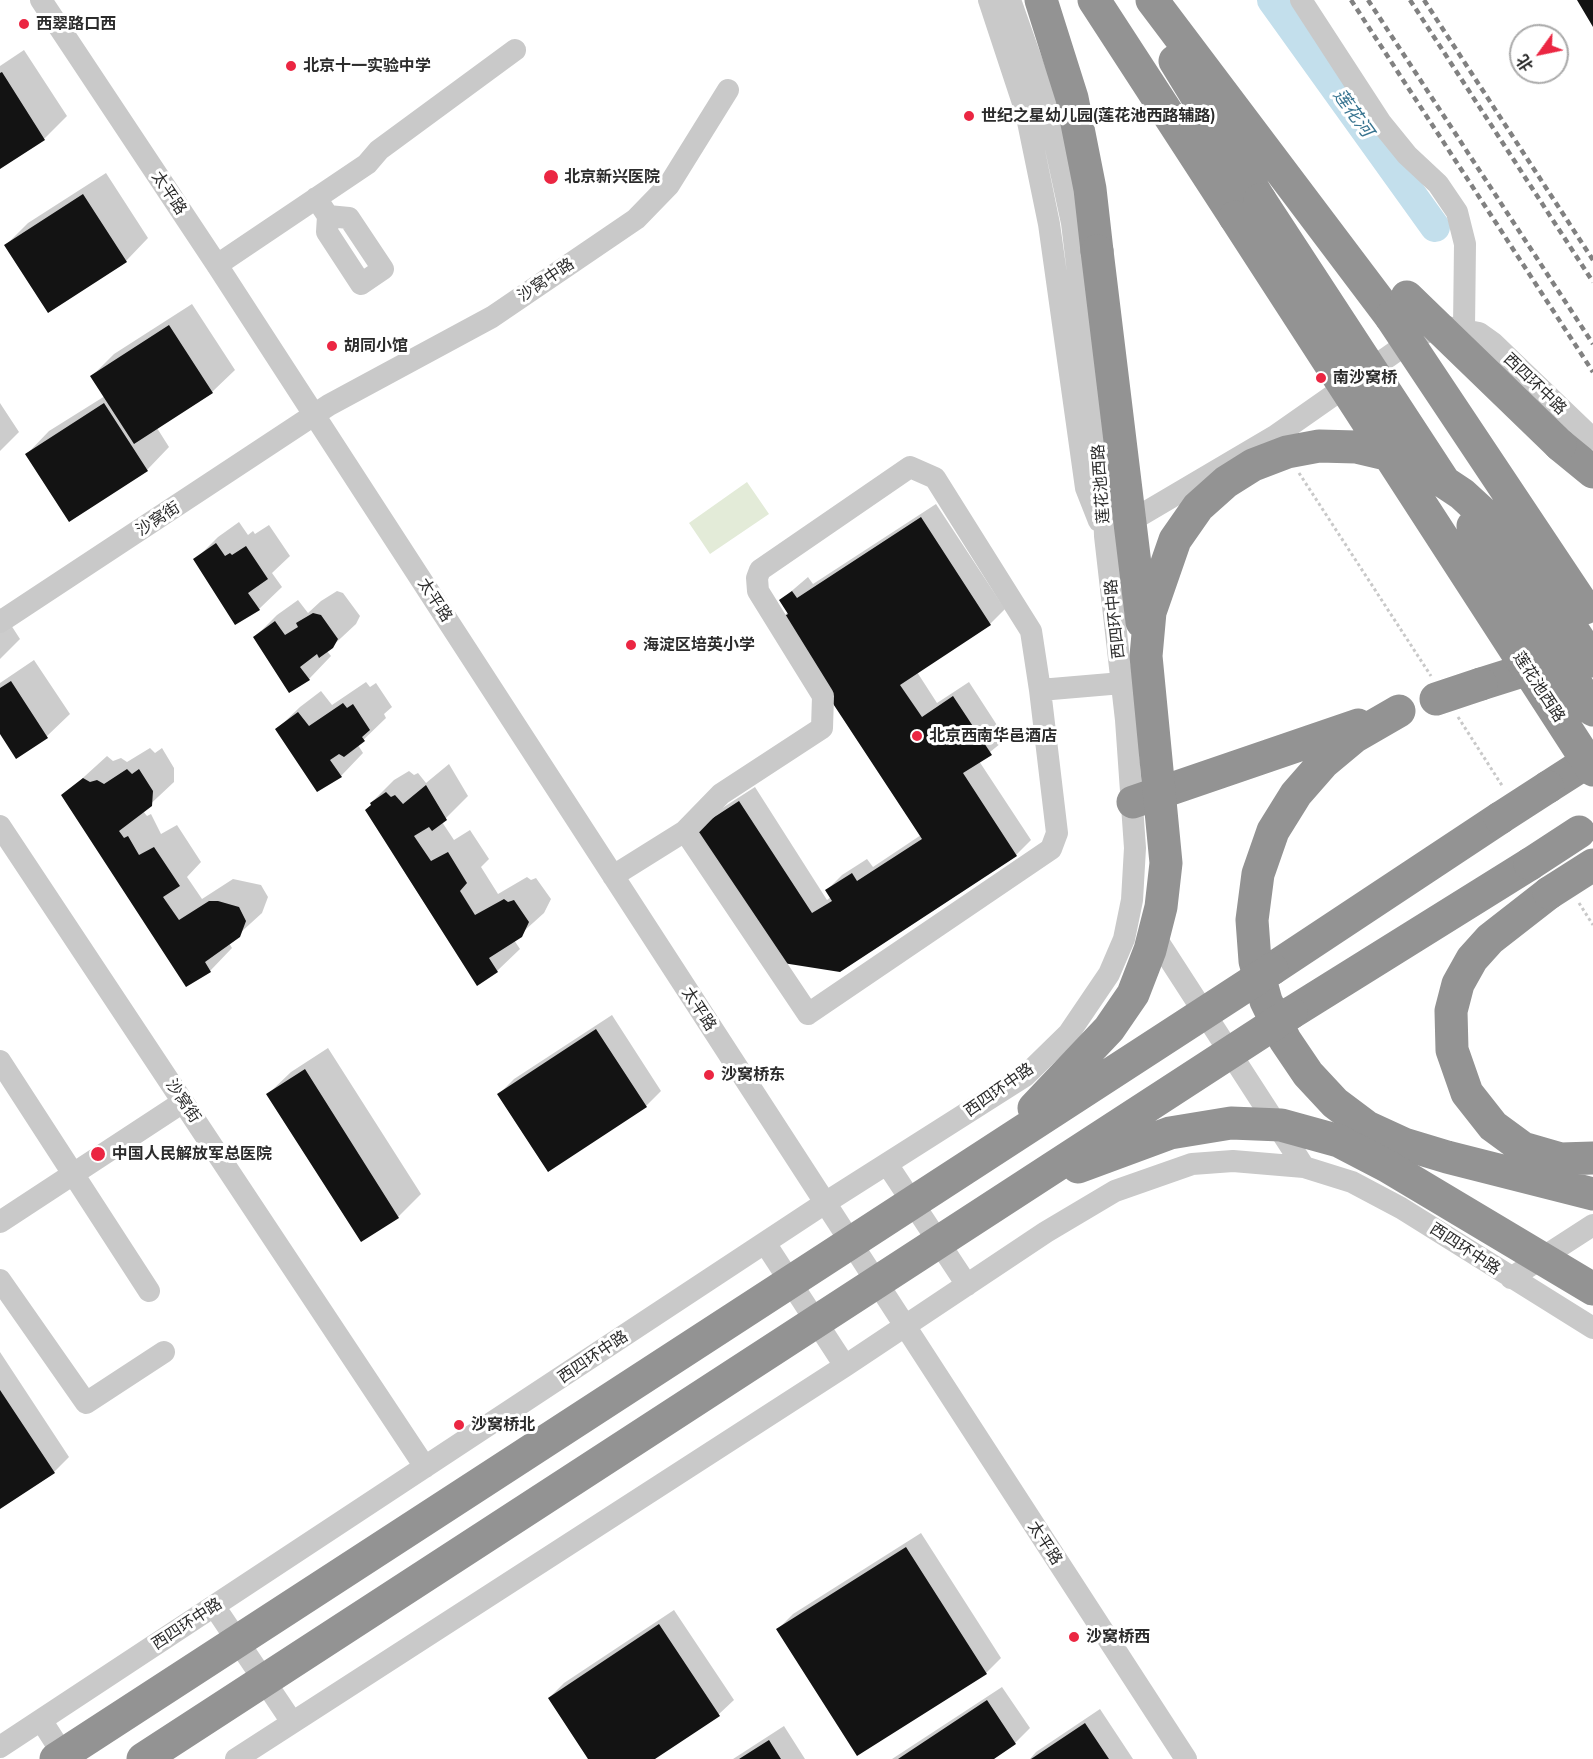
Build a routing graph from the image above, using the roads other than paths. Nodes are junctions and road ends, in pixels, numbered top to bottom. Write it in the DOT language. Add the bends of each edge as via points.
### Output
graph roads {
  1 [pos="41,0"];
  2 [pos="989,0"];
  3 [pos="1010,0"];
  4 [pos="1041,0"];
  5 [pos="1094,0"];
  6 [pos="1137,0"];
  7 [pos="1152,0"];
  8 [pos="1301,0"];
  9 [pos="515,50"];
  10 [pos="728,90"];
  11 [pos="1248,209"];
  12 [pos="217,265"];
  13 [pos="1399,307"];
  14 [pos="1464,328"];
  15 [pos="315,416"];
  16 [pos="1593,439"];
  17 [pos="1593,472"];
  18 [pos="1105,536"];
  19 [pos="1593,619"];
  20 [pos="0,622"];
  21 [pos="1593,648"];
  22 [pos="1146,656"];
  23 [pos="1593,661"];
  24 [pos="1122,683"];
  25 [pos="1040,690"];
  26 [pos="1593,710"];
  27 [pos="1399,711"];
  28 [pos="1593,758"];
  29 [pos="1593,770"];
  30 [pos="1133,802"];
  31 [pos="0,826"];
  32 [pos="1586,827"];
  33 [pos="685,831"];
  34 [pos="1593,865"];
  35 [pos="613,876"];
  36 [pos="1132,900"];
  37 [pos="0,1061"];
  38 [pos="183,1102"];
  39 [pos="993,1151"];
  40 [pos="1593,1158"];
  41 [pos="887,1164"];
  42 [pos="1304,1167"];
  43 [pos="74,1173"];
  44 [pos="1021,1189"];
  45 [pos="1593,1194"];
  46 [pos="825,1203"];
  47 [pos="0,1222"];
  48 [pos="1593,1226"];
  49 [pos="1494,1229"];
  50 [pos="765,1243"];
  51 [pos="1593,1267"];
  52 [pos="1511,1278"];
  53 [pos="0,1280"];
  54 [pos="967,1285"];
  55 [pos="1593,1289"];
  56 [pos="149,1291"];
  57 [pos="905,1327"];
  58 [pos="1593,1328"];
  59 [pos="164,1352"];
  60 [pos="845,1366"];
  61 [pos="425,1467"];
  62 [pos="214,1606"];
  63 [pos="41,1720"];
  64 [pos="292,1722"];
  65 [pos="0,1747"];
  66 [pos="56,1759"];
  67 [pos="66,1759"];
  68 [pos="143,1759"];
  69 [pos="236,1759"];
  70 [pos="1186,1759"];
  1 -- 12 [label="street, 太平路"];
  2 -- 18 [label="street, 莲花池西路" via="1026,112 1049,224 1086,488"];
  3 -- 18 [label="street, 莲花池西路" via="1046,102 1072,223 1103,481"];
  4 -- 22 [label="highway, bridge" via="1072,98 1090,189"];
  5 -- 11 [label="highway, 莲花池西路"];
  6 -- 11 [label="highway, 莲花池西路"];
  7 -- 13 [label="highway" via="1309,206"];
  8 -- 14 [label="street" via="1387,131 1438,184 1457,212 1466,244"];
  9 -- 12 [label="street" via="379,150 322,207"];
  10 -- 15 [label="street, 沙窝中路" via="669,185 636,219 492,317"];
  11 -- 26 [label="highway, 莲花池西路, bridge"];
  11 -- 29 [label="highway, 莲花池西路, bridge"];
  12 -- 15 [label="street, 太平路"];
  13 -- 17 [label="highway, bridge"];
  13 -- 19 [label="highway, bridge"];
  14 -- 16 [label="street, 西四环中路" via="1493,343"];
  14 -- 18 [label="street, 西四环中路" via="1431,330 1415,338 1275,436"];
  15 -- 20 [label="street, 沙窝街"];
  15 -- 35 [label="street, 太平路"];
  18 -- 24 [label="street, 西四环中路"];
  21 -- 27 [label="highway, bridge"];
  22 -- 23 [label="highway, bridge" via="1150,612 1161,574 1175,540 1198,507 1253,465 1287,452 1319,446 1356,447 1390,455 1429,472 1462,494 1499,528"];
  22 -- 39 [label="highway, bridge" via="1166,863 1161,907 1150,950 1133,994 1109,1029"];
  24 -- 25 [label="street"];
  24 -- 30 [label="street, 西四环中路"];
  25 -- 33 [label="street" via="1057,833 1051,849 808,1014"];
  25 -- 33 [label="street" via="1031,631 935,478 910,467 760,570 758,591 823,696 822,728 722,794"];
  27 -- 30 [label="highway"];
  27 -- 45 [label="highway" via="1354,737 1324,762 1296,794 1273,831 1258,874 1252,920 1255,961 1266,1001 1284,1040 1308,1074 1335,1103 1367,1127 1404,1144"];
  28 -- 39 [label="highway, bridge"];
  30 -- 36 [label="street, 西四环中路"];
  31 -- 38 [label="street, 沙窝街"];
  32 -- 44 [label="highway, bridge"];
  33 -- 35 [label="street"];
  34 -- 40 [label="highway, bridge" via="1490,939 1472,959 1458,984 1451,1011 1452,1050 1467,1093 1493,1126 1523,1148 1561,1159"];
  35 -- 46 [label="street, 太平路"];
  36 -- 41 [label="street, 西四环中路" via="1124,939 1109,974 1069,1033 1024,1076"];
  36 -- 42 [label="street"];
  37 -- 43 [label="street"];
  38 -- 43 [label="street"];
  38 -- 61 [label="street, 沙窝街"];
  39 -- 66 [label="highway, bridge"];
  41 -- 46 [label="street, 西四环中路"];
  41 -- 54 [label="street"];
  42 -- 52 [label="street, 西四环中路" via="1352,1182 1401,1208"];
  42 -- 54 [label="street, 西四环中路" via="1233,1161 1192,1164 1126,1187 1046,1232"];
  43 -- 47 [label="street"];
  43 -- 56 [label="street"];
  44 -- 49 [label="highway, bridge" via="1170,1133 1231,1123 1281,1125 1348,1146"];
  44 -- 68 [label="highway, bridge"];
  46 -- 50 [label="street, 西四环中路"];
  46 -- 57 [label="street, 太平路"];
  48 -- 52 [label="street"];
  49 -- 51 [label="highway, bridge"];
  49 -- 55 [label="highway, bridge"];
  50 -- 60 [label="street"];
  50 -- 61 [label="street, 西四环中路"];
  52 -- 58 [label="street, 西四环中路"];
  53 -- 59 [label="street" via="86,1403"];
  54 -- 57 [label="street, 西四环中路"];
  57 -- 60 [label="street, 西四环中路"];
  57 -- 70 [label="street, 太平路"];
  60 -- 64 [label="street, 西四环中路"];
  61 -- 62 [label="street, 西四环中路"];
  62 -- 63 [label="street, 西四环中路"];
  62 -- 64 [label="street"];
  63 -- 65 [label="street, 西四环中路"];
  63 -- 67 [label="street"];
  64 -- 69 [label="street, 西四环中路"];
}
